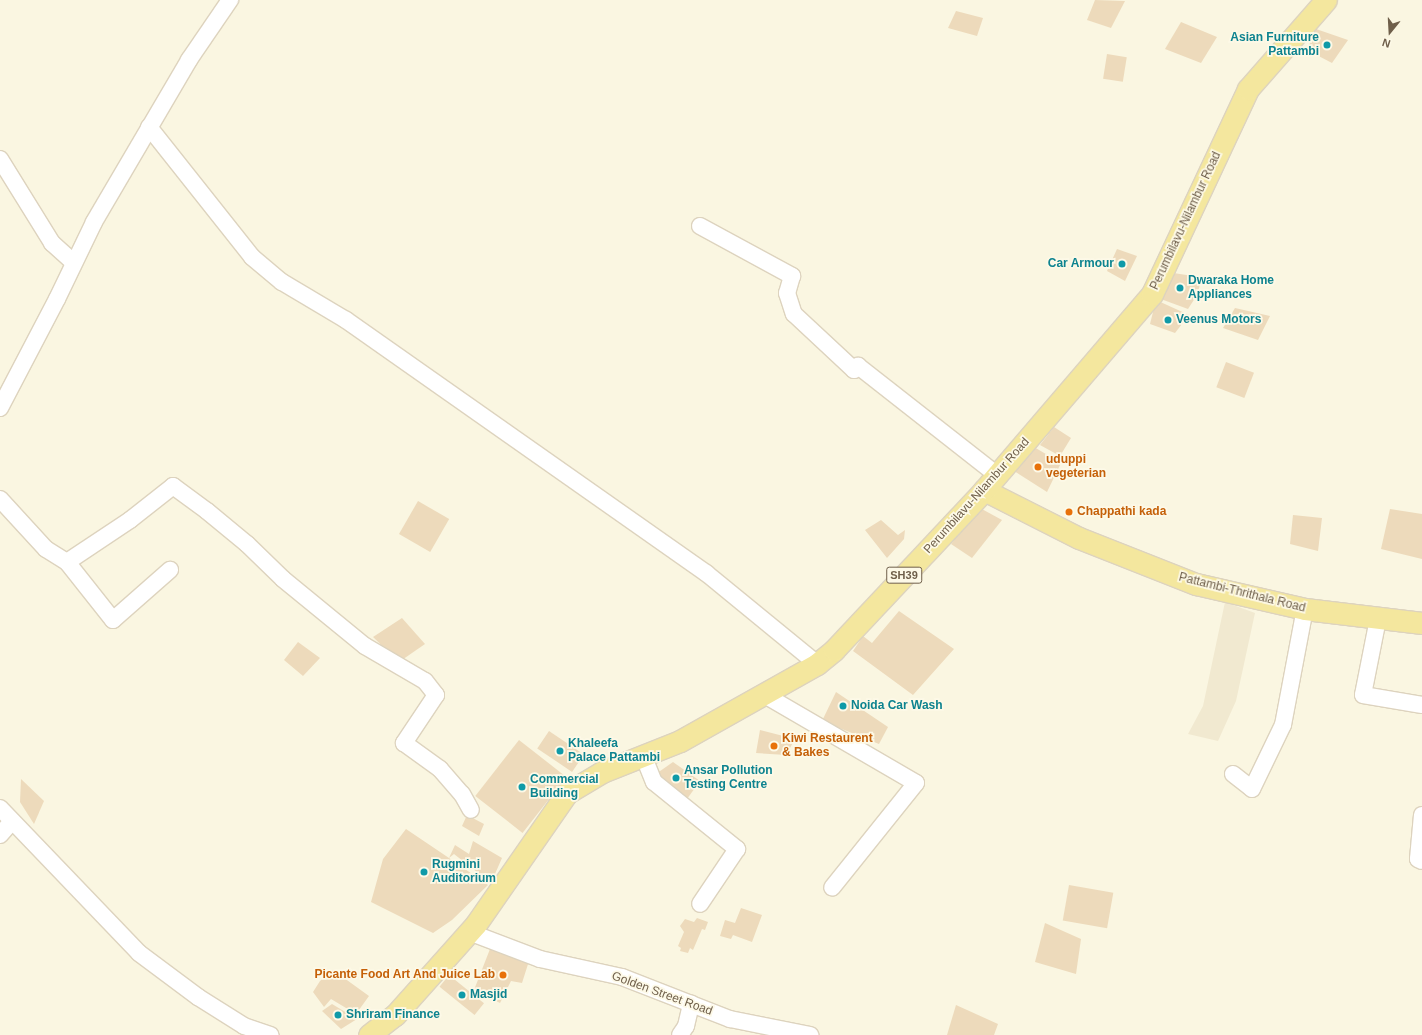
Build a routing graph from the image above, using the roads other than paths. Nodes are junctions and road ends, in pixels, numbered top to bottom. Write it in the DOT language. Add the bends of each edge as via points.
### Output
graph roads {
  1 [pos="230,0"];
  2 [pos="1326,0"];
  3 [pos="150,127"];
  4 [pos="0,159"];
  5 [pos="700,226"];
  6 [pos="73,262"];
  7 [pos="0,408"];
  8 [pos="991,482"];
  9 [pos="0,499"];
  10 [pos="67,562"];
  11 [pos="170,570"];
  12 [pos="1306,609"];
  13 [pos="1378,619"];
  14 [pos="1422,623"];
  15 [pos="817,664"];
  16 [pos="763,694"];
  17 [pos="1422,705"];
  18 [pos="643,755"];
  19 [pos="1233,774"];
  20 [pos="0,808"];
  21 [pos="471,810"];
  22 [pos="1422,815"];
  23 [pos="12,821"];
  24 [pos="0,835"];
  25 [pos="1422,861"];
  26 [pos="832,888"];
  27 [pos="700,904"];
  28 [pos="469,932"];
  29 [pos="691,1004"];
  30 [pos="741,1028"];
  31 [pos="270,1035"];
  32 [pos="369,1035"];
  33 [pos="680,1035"];
  34 [pos="810,1035"];
  1 -- 3 [label="street" via="189,60"];
  2 -- 8 [label="main road, Perumbilavu-Nilambur Road / SH39" via="1248,89 1152,294"];
  3 -- 6 [label="street"];
  3 -- 15 [label="street" via="252,257 282,282 346,320 706,573"];
  4 -- 6 [label="street" via="52,243"];
  5 -- 8 [label="street" via="792,276 787,292 794,314 854,370 858,366"];
  6 -- 7 [label="street" via="57,300"];
  8 -- 12 [label="main road, Pattambi-Thrithala Road" via="1079,538 1144,565 1196,584"];
  8 -- 15 [label="main road, Perumbilavu-Nilambur Road / SH39" via="834,650"];
  9 -- 10 [label="street" via="46,550"];
  10 -- 11 [label="street" via="113,620"];
  10 -- 21 [label="street" via="130,520 173,486 213,516 283,579 366,646 425,680 436,695 404,743 440,769 462,794"];
  12 -- 13 [label="main road, Pattambi-Thrithala Road"];
  12 -- 19 [label="street" via="1284,725 1252,789"];
  13 -- 14 [label="main road, Pattambi-Thrithala Road"];
  13 -- 17 [label="street" via="1363,695"];
  15 -- 16 [label="main road, Perumbilavu-Nilambur Road / SH39"];
  16 -- 18 [label="main road, Perumbilavu-Nilambur Road / SH39" via="680,741"];
  16 -- 26 [label="street" via="916,783"];
  18 -- 27 [label="street" via="654,782 737,849"];
  18 -- 28 [label="main road, Perumbilavu-Nilambur Road / SH39" via="602,772 567,793"];
  20 -- 23 [label="street"];
  22 -- 25 [label="street" via="1418,860"];
  23 -- 24 [label="street"];
  23 -- 31 [label="street" via="139,953 198,997 244,1026"];
  28 -- 29 [label="street, Golden Street Road" via="540,959 622,977"];
  28 -- 32 [label="main road, Perumbilavu-Nilambur Road / SH39" via="395,1016"];
  29 -- 30 [label="street, Golden Street Road"];
  29 -- 33 [label="street" via="686,1026"];
  30 -- 34 [label="street, Golden Street Road"];
}
